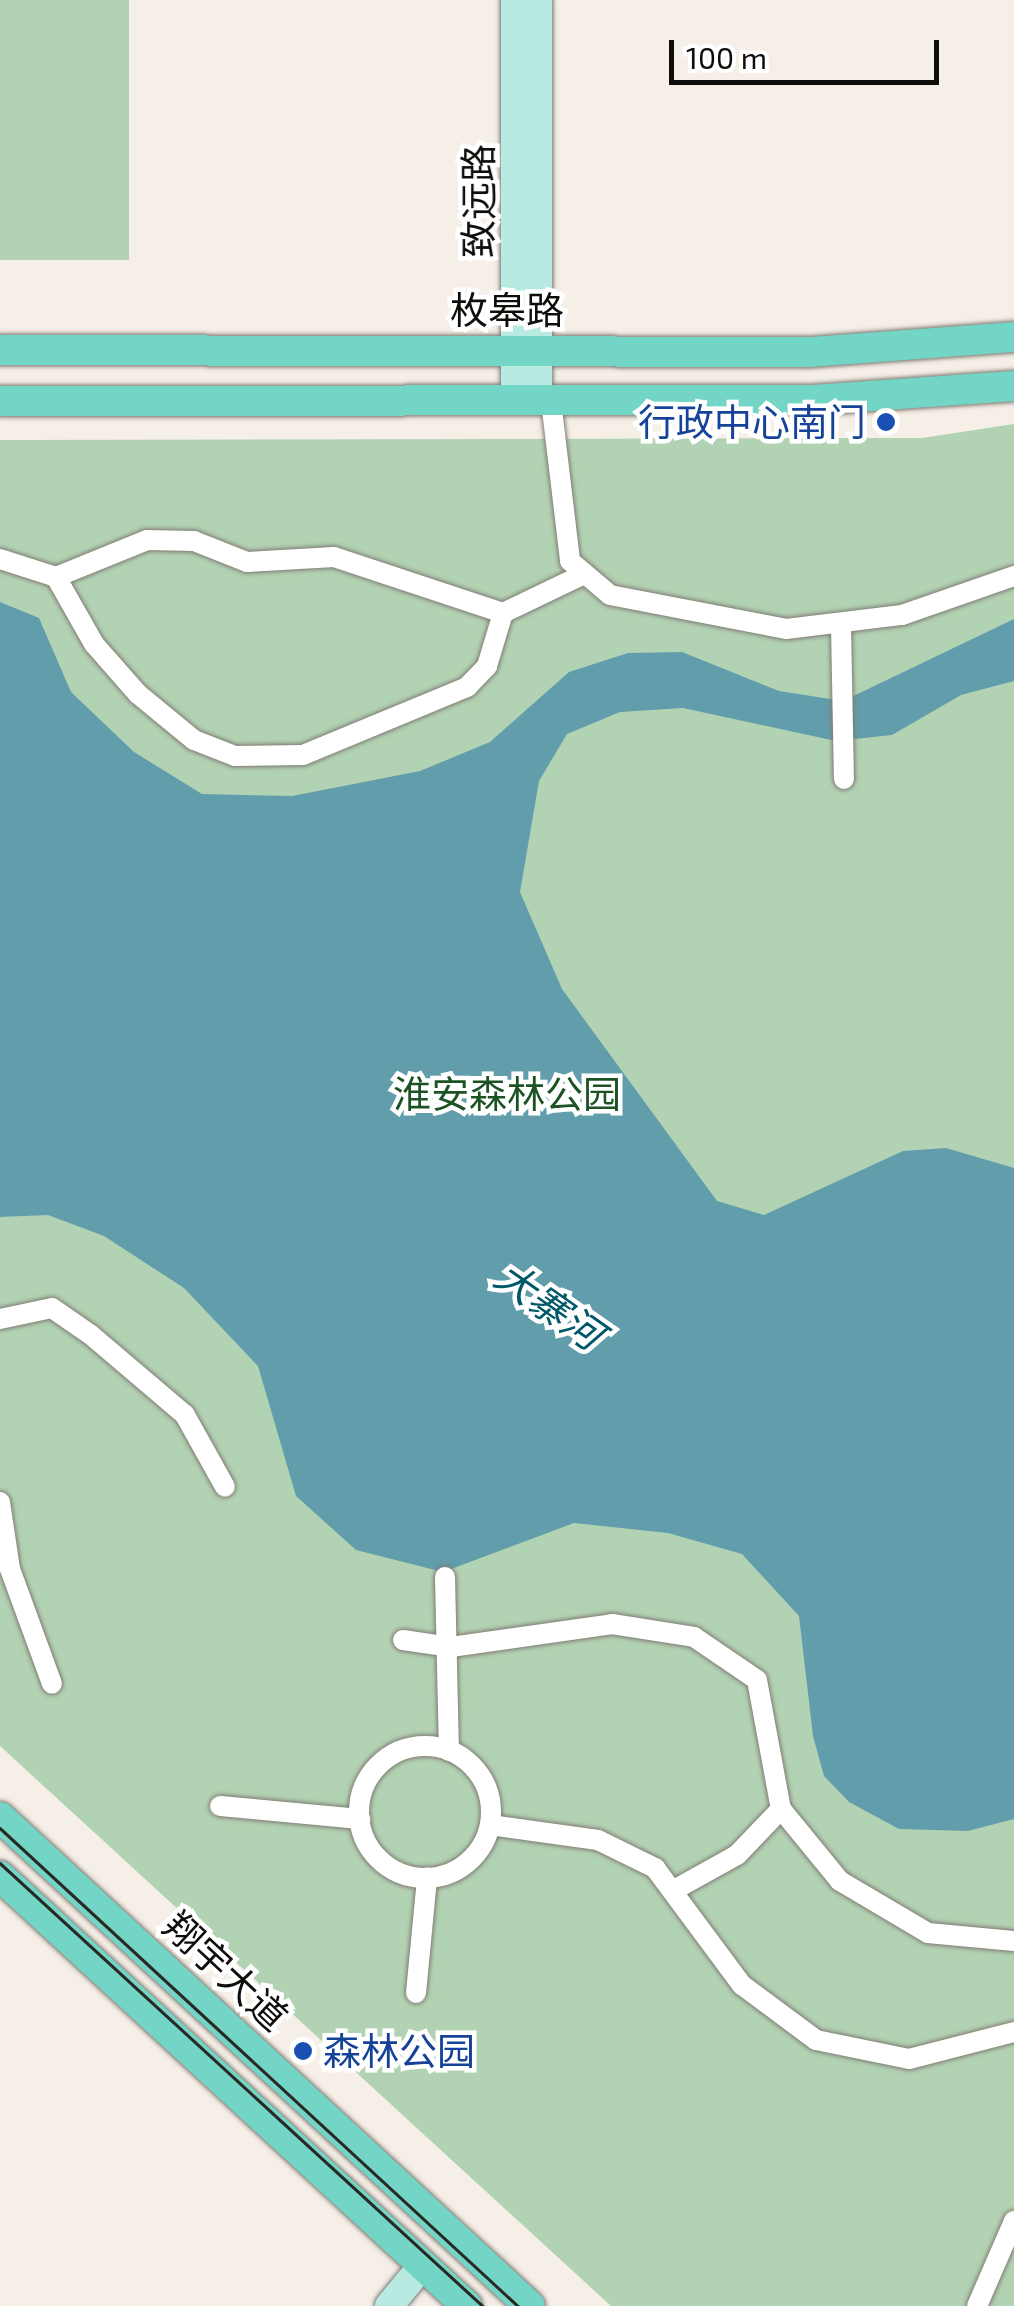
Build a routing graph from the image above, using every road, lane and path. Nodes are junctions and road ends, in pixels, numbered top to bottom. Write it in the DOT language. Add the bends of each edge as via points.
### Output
graph roads {
  1 [pos="516,0"];
  2 [pos="538,0"];
  3 [pos="1014,337"];
  4 [pos="0,350"];
  5 [pos="526,350"];
  6 [pos="1014,386"];
  7 [pos="0,401"];
  8 [pos="534,401"];
  9 [pos="0,559"];
  10 [pos="580,576"];
  11 [pos="1014,576"];
  12 [pos="56,578"];
  13 [pos="502,613"];
  14 [pos="840,626"];
  15 [pos="844,779"];
  16 [pos="0,1319"];
  17 [pos="225,1487"];
  18 [pos="0,1502"];
  19 [pos="445,1577"];
  20 [pos="403,1640"];
  21 [pos="447,1646"];
  22 [pos="52,1684"];
  23 [pos="449,1751"];
  24 [pos="220,1806"];
  25 [pos="781,1809"];
  26 [pos="0,1816"];
  27 [pos="360,1819"];
  28 [pos="490,1825"];
  29 [pos="0,1876"];
  30 [pos="428,1878"];
  31 [pos="674,1890"];
  32 [pos="1014,1941"];
  33 [pos="416,1994"];
  34 [pos="1014,2032"];
  35 [pos="1014,2221"];
  36 [pos="422,2266"];
  37 [pos="389,2306"];
  38 [pos="466,2306"];
  39 [pos="530,2306"];
  40 [pos="977,2306"];
  1 -- 5 [label="street, 致远路"];
  2 -- 5 [label="street"];
  3 -- 5 [label="main road, 枚皋路" via="810,352"];
  4 -- 5 [label="main road, 枚皋路"];
  5 -- 8 [label="street, 致远路"];
  6 -- 8 [label="main road" via="813,400"];
  7 -- 8 [label="main road"];
  8 -- 10 [label="street"];
  9 -- 12 [label="street"];
  10 -- 13 [label="street"];
  10 -- 14 [label="street" via="674,613"];
  11 -- 14 [label="street" via="954,603"];
  12 -- 13 [label="street" via="147,540 194,541 247,562 334,557"];
  12 -- 13 [label="street" via="94,644 138,694 194,740 235,756 302,755 467,687 487,666"];
  14 -- 15 [label="street"];
  16 -- 17 [label="street" via="52,1308 91,1335 185,1415"];
  18 -- 22 [label="street" via="10,1568"];
  19 -- 21 [label="street"];
  20 -- 21 [label="street"];
  21 -- 23 [label="street"];
  21 -- 25 [label="street" via="612,1624 694,1637 758,1680"];
  23 -- 27 [label="street" via="392,1754 363,1788"];
  23 -- 28 [label="street" via="484,1783"];
  24 -- 27 [label="street"];
  25 -- 31 [label="street" via="737,1855"];
  25 -- 32 [label="street" via="840,1881 887,1912 928,1933"];
  26 -- 39 [label="main road, 翔宇大道"];
  27 -- 30 [label="street" via="386,1866"];
  28 -- 30 [label="street" via="468,1862"];
  28 -- 31 [label="street" via="598,1840 655,1868"];
  29 -- 36 [label="main road"];
  30 -- 33 [label="street"];
  31 -- 34 [label="street" via="742,1986 816,2040 909,2059"];
  35 -- 40 [label="street"];
  36 -- 37 [label="street"];
  36 -- 38 [label="main road"];
}
